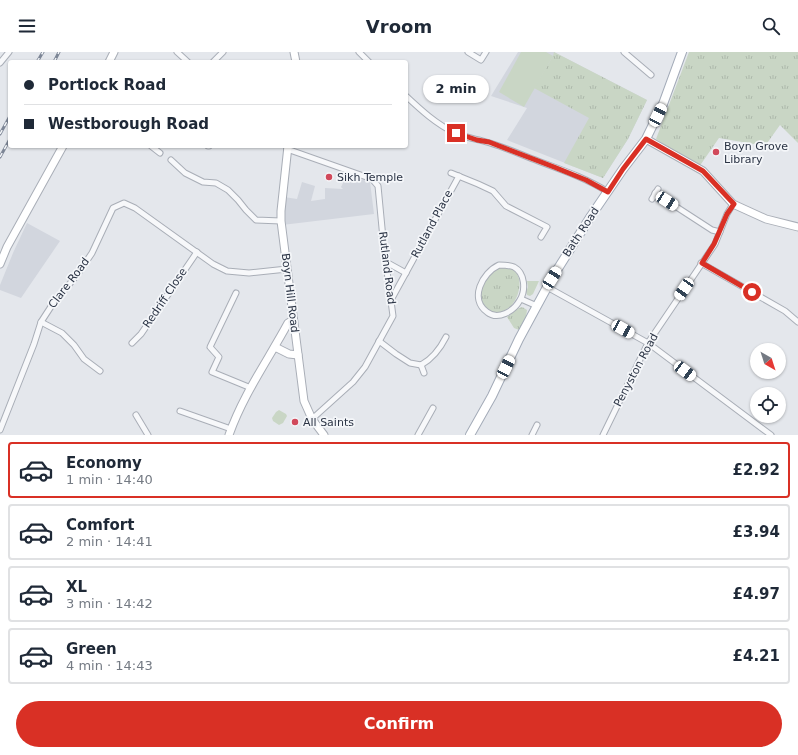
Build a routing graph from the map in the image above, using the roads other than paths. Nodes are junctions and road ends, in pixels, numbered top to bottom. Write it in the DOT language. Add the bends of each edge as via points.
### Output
graph roads {
  1 [pos="9,52"];
  2 [pos="177,52"];
  3 [pos="224,52"];
  4 [pos="359,52"];
  5 [pos="468,52"];
  6 [pos="486,52"];
  7 [pos="624,52"];
  8 [pos="682,52"];
  9 [pos="186,60"];
  10 [pos="216,60"];
  11 [pos="368,60"];
  12 [pos="0,63"];
  13 [pos="651,75"];
  14 [pos="408,98"];
  15 [pos="646,139"];
  16 [pos="62,148"];
  17 [pos="154,148"];
  18 [pos="287,148"];
  19 [pos="290,148"];
  20 [pos="160,153"];
  21 [pos="171,160"];
  22 [pos="452,173"];
  23 [pos="459,176"];
  24 [pos="608,192"];
  25 [pos="652,199"];
  26 [pos="734,204"];
  27 [pos="281,221"];
  28 [pos="798,227"];
  29 [pos="720,232"];
  30 [pos="541,237"];
  31 [pos="197,252"];
  32 [pos="386,262"];
  33 [pos="702,263"];
  34 [pos="0,264"];
  35 [pos="287,269"];
  36 [pos="406,273"];
  37 [pos="547,287"];
  38 [pos="236,293"];
  39 [pos="521,299"];
  40 [pos="391,300"];
  41 [pos="537,306"];
  42 [pos="293,320"];
  43 [pos="41,322"];
  44 [pos="798,322"];
  45 [pos="446,337"];
  46 [pos="380,341"];
  47 [pos="132,343"];
  48 [pos="648,343"];
  49 [pos="275,348"];
  50 [pos="298,355"];
  51 [pos="421,365"];
  52 [pos="100,371"];
  53 [pos="424,373"];
  54 [pos="251,388"];
  55 [pos="434,408"];
  56 [pos="180,411"];
  57 [pos="136,415"];
  58 [pos="312,419"];
  59 [pos="537,425"];
  60 [pos="0,430"];
  61 [pos="230,432"];
  62 [pos="148,435"];
  63 [pos="324,435"];
  64 [pos="418,435"];
  65 [pos="470,435"];
  66 [pos="532,435"];
  67 [pos="603,435"];
  68 [pos="771,435"];
  1 -- 12 [label="street"];
  2 -- 9 [label="street"];
  3 -- 10 [label="street"];
  4 -- 11 [label="street"];
  5 -- 6 [label="street" via="481,60"];
  7 -- 13 [label="street"];
  8 -- 15 [label="main road, Bath Road" via="663,104"];
  14 -- 24 [label="street" via="442,126 456,133 489,142 554,167"];
  15 -- 24 [label="main road, Bath Road"];
  15 -- 26 [label="street" via="703,171"];
  16 -- 34 [label="street"];
  17 -- 20 [label="street"];
  18 -- 27 [label="street, Boyn Hill Road"];
  19 -- 32 [label="street, Rutland Road" via="372,179 378,186"];
  21 -- 27 [label="street" via="202,182 216,183 228,190 256,220"];
  22 -- 23 [label="street"];
  23 -- 30 [label="street" via="493,191 506,206 547,227"];
  23 -- 36 [label="street, Rutland Place"];
  24 -- 37 [label="main road, Bath Road"];
  25 -- 29 [label="street" via="657,191 712,230"];
  26 -- 28 [label="street" via="766,218"];
  26 -- 29 [label="street, Penyston Road"];
  27 -- 35 [label="street, Boyn Hill Road"];
  29 -- 33 [label="street, Penyston Road"];
  31 -- 35 [label="street, Clare Road" via="227,271 249,273"];
  31 -- 43 [label="street, Clare Road" via="135,208 124,203 118,205 112,208 92,253"];
  31 -- 47 [label="street, Redriff Close" via="141,334"];
  32 -- 36 [label="street"];
  32 -- 40 [label="street, Rutland Road"];
  33 -- 44 [label="street" via="785,311"];
  33 -- 48 [label="street, Penyston Road"];
  35 -- 42 [label="street, Boyn Hill Road"];
  36 -- 40 [label="street, Rutland Place"];
  37 -- 41 [label="main road, Bath Road"];
  37 -- 48 [label="street"];
  38 -- 54 [label="street" via="210,348 219,357 212,372"];
  39 -- 39 [label="street" via="521,276 513,267 499,265 492,268 480,285 479,302 489,314 504,314"];
  39 -- 41 [label="street"];
  40 -- 46 [label="street, Rutland Road" via="393,316"];
  41 -- 65 [label="main road, Bath Road"];
  42 -- 49 [label="street" via="288,323"];
  42 -- 50 [label="street, Boyn Hill Road"];
  43 -- 52 [label="street" via="62,333 84,359"];
  43 -- 60 [label="street, Clare Road"];
  45 -- 51 [label="street" via="429,361"];
  46 -- 51 [label="street" via="410,363"];
  46 -- 58 [label="street, Rutland Road" via="353,382"];
  48 -- 67 [label="street, Penyston Road"];
  48 -- 68 [label="street"];
  49 -- 50 [label="street"];
  49 -- 54 [label="street"];
  50 -- 58 [label="street, Boyn Hill Road" via="304,401"];
  51 -- 53 [label="street"];
  54 -- 61 [label="street"];
  55 -- 64 [label="street"];
  56 -- 61 [label="street"];
  57 -- 62 [label="street"];
  58 -- 63 [label="street, Boyn Hill Road"];
  59 -- 66 [label="street"];
}
